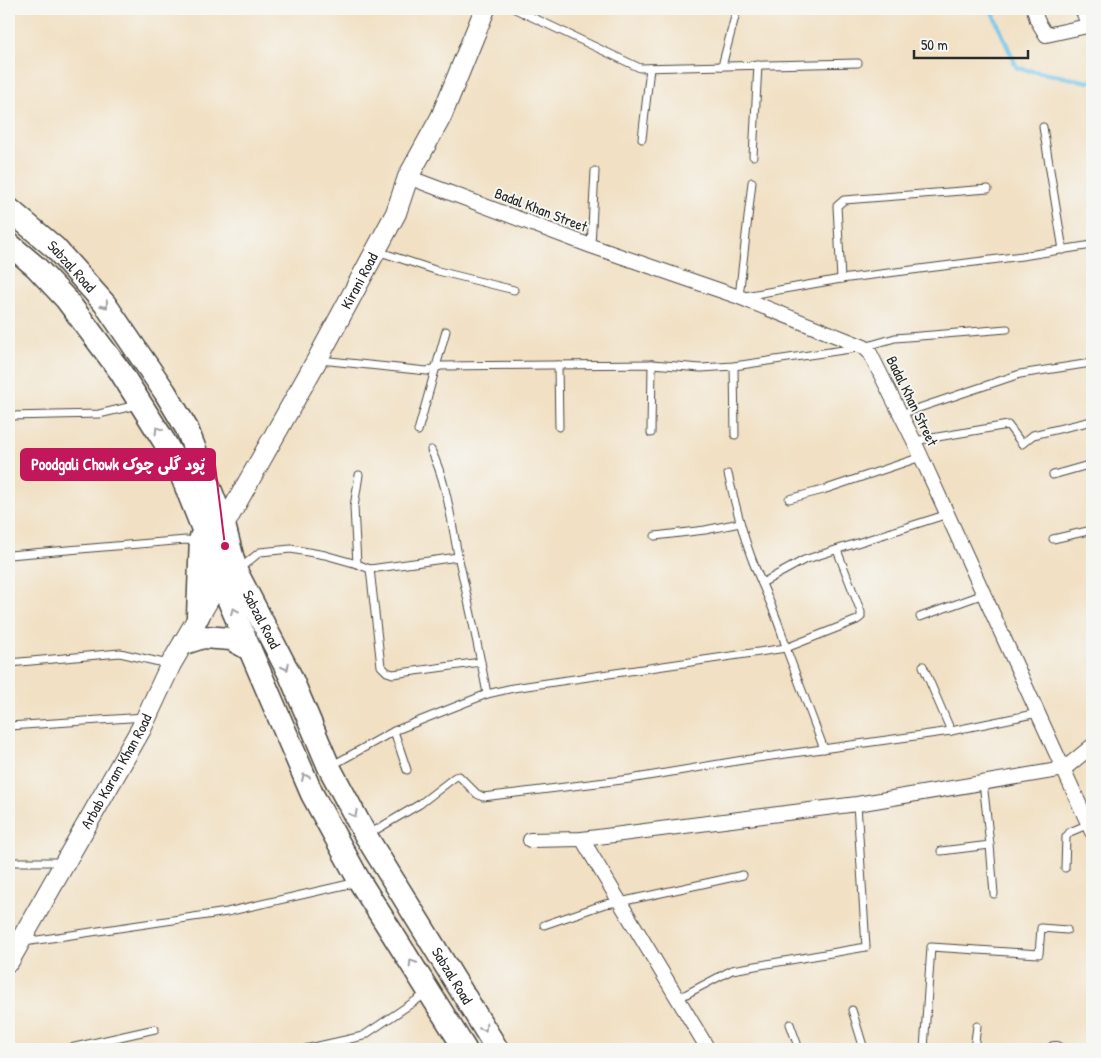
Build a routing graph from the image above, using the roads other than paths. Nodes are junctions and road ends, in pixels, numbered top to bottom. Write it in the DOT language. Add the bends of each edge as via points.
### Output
graph roads {
  1 [pos="515,9"];
  2 [pos="737,9"];
  3 [pos="1034,9"];
  4 [pos="1082,9"];
  5 [pos="481,11"];
  6 [pos="1091,26"];
  7 [pos="858,63"];
  8 [pos="758,65"];
  9 [pos="722,66"];
  10 [pos="650,68"];
  11 [pos="1043,127"];
  12 [pos="642,139"];
  13 [pos="753,156"];
  14 [pos="594,171"];
  15 [pos="408,177"];
  16 [pos="752,182"];
  17 [pos="988,189"];
  18 [pos="9,209"];
  19 [pos="9,244"];
  20 [pos="1092,245"];
  21 [pos="591,246"];
  22 [pos="375,250"];
  23 [pos="1063,250"];
  24 [pos="841,279"];
  25 [pos="514,290"];
  26 [pos="739,297"];
  27 [pos="1007,329"];
  28 [pos="446,332"];
  29 [pos="864,347"];
  30 [pos="317,360"];
  31 [pos="1091,363"];
  32 [pos="652,364"];
  33 [pos="558,365"];
  34 [pos="734,366"];
  35 [pos="435,368"];
  36 [pos="142,404"];
  37 [pos="901,414"];
  38 [pos="9,416"];
  39 [pos="1092,421"];
  40 [pos="559,427"];
  41 [pos="418,432"];
  42 [pos="651,433"];
  43 [pos="735,435"];
  44 [pos="914,441"];
  45 [pos="432,450"];
  46 [pos="922,457"];
  47 [pos="1092,464"];
  48 [pos="728,474"];
  49 [pos="359,475"];
  50 [pos="1053,475"];
  51 [pos="789,499"];
  52 [pos="948,514"];
  53 [pos="740,523"];
  54 [pos="1092,530"];
  55 [pos="208,532"];
  56 [pos="655,536"];
  57 [pos="1053,539"];
  58 [pos="838,550"];
  59 [pos="9,555"];
  60 [pos="458,557"];
  61 [pos="357,564"];
  62 [pos="370,570"];
  63 [pos="228,576"];
  64 [pos="762,582"];
  65 [pos="984,594"];
  66 [pos="198,616"];
  67 [pos="920,617"];
  68 [pos="185,643"];
  69 [pos="786,648"];
  70 [pos="250,649"];
  71 [pos="481,662"];
  72 [pos="9,664"];
  73 [pos="171,664"];
  74 [pos="923,666"];
  75 [pos="487,694"];
  76 [pos="1038,713"];
  77 [pos="148,717"];
  78 [pos="9,726"];
  79 [pos="394,731"];
  80 [pos="951,732"];
  81 [pos="1092,746"];
  82 [pos="824,749"];
  83 [pos="329,767"];
  84 [pos="1064,769"];
  85 [pos="407,770"];
  86 [pos="983,782"];
  87 [pos="857,804"];
  88 [pos="1090,828"];
  89 [pos="366,836"];
  90 [pos="582,839"];
  91 [pos="530,840"];
  92 [pos="990,845"];
  93 [pos="941,851"];
  94 [pos="9,862"];
  95 [pos="66,862"];
  96 [pos="1065,868"];
  97 [pos="743,875"];
  98 [pos="360,882"];
  99 [pos="994,894"];
  100 [pos="620,902"];
  101 [pos="544,925"];
  102 [pos="1067,930"];
  103 [pos="18,942"];
  104 [pos="9,960"];
  105 [pos="429,991"];
  106 [pos="677,999"];
  107 [pos="852,1010"];
  108 [pos="790,1024"];
  109 [pos="977,1026"];
  110 [pos="155,1029"];
  111 [pos="66,1049"];
  112 [pos="305,1049"];
  113 [pos="465,1049"];
  114 [pos="497,1049"];
  115 [pos="708,1049"];
  116 [pos="799,1049"];
  117 [pos="864,1049"];
  118 [pos="924,1049"];
  119 [pos="974,1049"];
  1 -- 10 [label="lane" via="640,68"];
  2 -- 9 [label="lane"];
  3 -- 6 [label="street" via="1036,20 1046,36"];
  4 -- 6 [label="street"];
  5 -- 15 [label="main road, Kirani Road" via="441,117"];
  7 -- 8 [label="lane"];
  8 -- 9 [label="lane"];
  8 -- 13 [label="lane"];
  9 -- 10 [label="lane"];
  10 -- 12 [label="lane"];
  11 -- 23 [label="lane"];
  14 -- 21 [label="lane"];
  15 -- 21 [label="street, Badal Khan Street"];
  15 -- 22 [label="main road, Kirani Road" via="396,213"];
  16 -- 26 [label="lane"];
  17 -- 24 [label="lane" via="844,200 837,206"];
  18 -- 55 [label="main road, Sabzal Road, one-way" via="55,248 106,304 165,392 187,429"];
  19 -- 36 [label="main road, Sabzal Road" via="36,266 66,299"];
  20 -- 23 [label="lane"];
  21 -- 26 [label="street, Badal Khan Street"];
  22 -- 25 [label="lane" via="438,271"];
  22 -- 30 [label="main road, Kirani Road"];
  23 -- 24 [label="lane"];
  24 -- 26 [label="lane"];
  26 -- 29 [label="street, Badal Khan Street"];
  27 -- 29 [label="lane" via="895,338"];
  28 -- 35 [label="lane"];
  29 -- 34 [label="lane"];
  29 -- 37 [label="street, Badal Khan Street"];
  30 -- 35 [label="lane" via="427,371"];
  30 -- 55 [label="main road, Kirani Road"];
  31 -- 37 [label="lane" via="1020,374"];
  32 -- 33 [label="lane"];
  32 -- 34 [label="lane" via="701,368"];
  32 -- 42 [label="lane"];
  33 -- 35 [label="lane"];
  33 -- 40 [label="lane"];
  34 -- 43 [label="lane"];
  35 -- 41 [label="lane"];
  36 -- 38 [label="lane" via="99,414"];
  55 -- 36 [label="main road, Sabzal Road, one-way" via="177,464"];
  37 -- 44 [label="street, Badal Khan Street"];
  39 -- 44 [label="lane" via="1033,435 1022,444 1008,425"];
  44 -- 46 [label="street, Badal Khan Street"];
  45 -- 60 [label="lane" via="441,470"];
  46 -- 51 [label="lane"];
  46 -- 52 [label="street, Badal Khan Street"];
  47 -- 50 [label="lane"];
  48 -- 53 [label="lane"];
  49 -- 61 [label="lane" via="354,507"];
  52 -- 58 [label="lane"];
  52 -- 65 [label="street, Badal Khan Street"];
  53 -- 56 [label="lane"];
  53 -- 64 [label="lane"];
  54 -- 57 [label="lane"];
  55 -- 59 [label="lane" via="186,540"];
  55 -- 63 [label="main road, Sabzal Road"];
  55 -- 66 [label="main road"];
  58 -- 64 [label="lane" via="804,560"];
  58 -- 69 [label="lane" via="861,617"];
  60 -- 62 [label="lane"];
  60 -- 71 [label="lane"];
  61 -- 62 [label="lane"];
  61 -- 63 [label="lane" via="291,549 260,552"];
  62 -- 71 [label="lane" via="381,666 387,672 393,674"];
  63 -- 66 [label="main road, Arbab Karam Khan Road"];
  70 -- 63 [label="main road, Sabzal Road, one-way"];
  63 -- 83 [label="main road, Sabzal Road, one-way" via="290,675"];
  64 -- 69 [label="lane"];
  65 -- 67 [label="lane"];
  65 -- 76 [label="street, Badal Khan Street"];
  66 -- 68 [label="main road, Arbab Karam Khan Road"];
  68 -- 70 [label="main road" via="203,637 231,639"];
  68 -- 73 [label="main road, Arbab Karam Khan Road"];
  69 -- 75 [label="lane"];
  69 -- 82 [label="lane"];
  98 -- 70 [label="main road, Sabzal Road, one-way" via="312,794"];
  71 -- 75 [label="lane"];
  72 -- 73 [label="lane" via="120,653"];
  73 -- 77 [label="main road, Arbab Karam Khan Road"];
  74 -- 80 [label="lane"];
  75 -- 79 [label="lane"];
  76 -- 80 [label="lane"];
  76 -- 84 [label="street, Badal Khan Street"];
  77 -- 78 [label="lane"];
  77 -- 95 [label="main road, Arbab Karam Khan Road"];
  79 -- 83 [label="lane"];
  79 -- 85 [label="lane"];
  80 -- 82 [label="lane"];
  81 -- 84 [label="street"];
  82 -- 89 [label="lane" via="483,797 462,778 455,777 420,804"];
  83 -- 89 [label="main road, Sabzal Road, one-way"];
  84 -- 86 [label="street"];
  84 -- 88 [label="street, Badal Khan Street"];
  86 -- 87 [label="street"];
  86 -- 92 [label="lane"];
  87 -- 90 [label="street"];
  87 -- 106 [label="lane" via="866,947 732,970"];
  88 -- 96 [label="lane" via="1070,832 1066,837"];
  89 -- 114 [label="main road, Sabzal Road, one-way"];
  90 -- 91 [label="street"];
  90 -- 100 [label="street"];
  92 -- 93 [label="lane"];
  92 -- 99 [label="lane"];
  94 -- 95 [label="lane"];
  95 -- 103 [label="main road, Arbab Karam Khan Road"];
  97 -- 100 [label="lane"];
  98 -- 103 [label="lane" via="227,912"];
  105 -- 98 [label="main road, Sabzal Road, one-way"];
  100 -- 101 [label="lane"];
  100 -- 106 [label="street"];
  102 -- 118 [label="lane" via="1041,928 1039,954 931,947"];
  103 -- 104 [label="main road, Arbab Karam Khan Road"];
  105 -- 112 [label="lane" via="363,1036"];
  105 -- 113 [label="main road, Sabzal Road"];
  106 -- 115 [label="street"];
  107 -- 117 [label="lane"];
  108 -- 116 [label="lane"];
  109 -- 119 [label="lane"];
  110 -- 111 [label="lane"];
}
